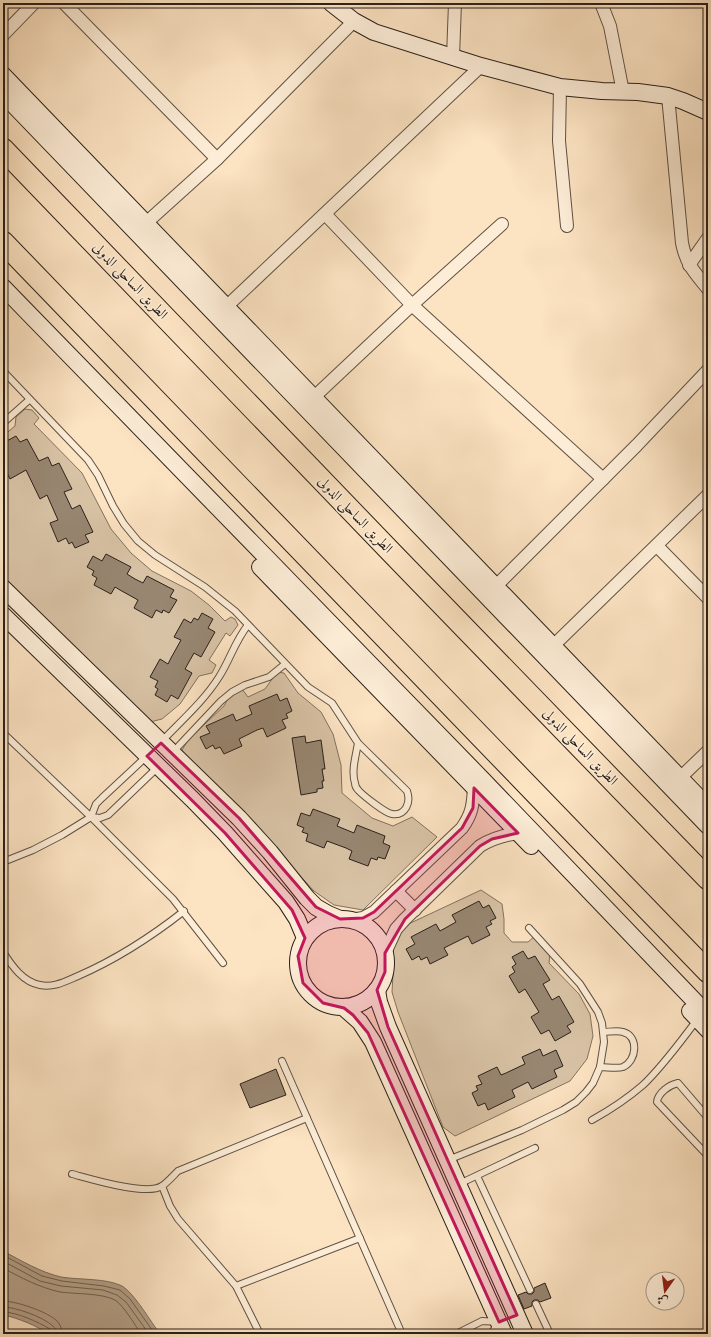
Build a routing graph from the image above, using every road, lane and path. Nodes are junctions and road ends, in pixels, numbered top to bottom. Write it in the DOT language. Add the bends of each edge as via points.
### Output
graph roads {
  1 [pos="34,3"];
  2 [pos="64,3"];
  3 [pos="331,3"];
  4 [pos="454,3"];
  5 [pos="601,3"];
  6 [pos="354,22"];
  7 [pos="3,34"];
  8 [pos="453,57"];
  9 [pos="481,66"];
  10 [pos="3,75"];
  11 [pos="560,87"];
  12 [pos="623,92"];
  13 [pos="3,94"];
  14 [pos="668,96"];
  15 [pos="705,107"];
  16 [pos="3,149"];
  17 [pos="217,159"];
  18 [pos="325,214"];
  19 [pos="146,223"];
  20 [pos="502,224"];
  21 [pos="566,226"];
  22 [pos="708,238"];
  23 [pos="3,242"];
  24 [pos="689,265"];
  25 [pos="3,287"];
  26 [pos="708,289"];
  27 [pos="3,302"];
  28 [pos="412,304"];
  29 [pos="226,307"];
  30 [pos="708,370"];
  31 [pos="3,371"];
  32 [pos="313,398"];
  33 [pos="29,400"];
  34 [pos="3,422"];
  35 [pos="603,479"];
  36 [pos="708,495"];
  37 [pos="657,546"];
  38 [pos="496,586"];
  39 [pos="3,588"];
  40 [pos="708,598"];
  41 [pos="3,615"];
  42 [pos="248,625"];
  43 [pos="553,646"];
  44 [pos="285,664"];
  45 [pos="3,733"];
  46 [pos="161,743"];
  47 [pos="358,743"];
  48 [pos="708,751"];
  49 [pos="172,754"];
  50 [pos="153,761"];
  51 [pos="680,778"];
  52 [pos="474,788"];
  53 [pos="708,807"];
  54 [pos="91,817"];
  55 [pos="708,826"];
  56 [pos="518,833"];
  57 [pos="3,862"];
  58 [pos="708,879"];
  59 [pos="396,891"];
  60 [pos="414,910"];
  61 [pos="184,911"];
  62 [pos="345,920"];
  63 [pos="528,928"];
  64 [pos="306,938"];
  65 [pos="3,952"];
  66 [pos="384,953"];
  67 [pos="223,963"];
  68 [pos="708,972"];
  69 [pos="377,990"];
  70 [pos="343,1007"];
  71 [pos="705,1021"];
  72 [pos="604,1032"];
  73 [pos="282,1061"];
  74 [pos="600,1067"];
  75 [pos="307,1118"];
  76 [pos="708,1118"];
  77 [pos="592,1120"];
  78 [pos="535,1148"];
  79 [pos="708,1156"];
  80 [pos="448,1160"];
  81 [pos="72,1174"];
  82 [pos="477,1176"];
  83 [pos="459,1184"];
  84 [pos="162,1186"];
  85 [pos="360,1238"];
  86 [pos="236,1286"];
  87 [pos="530,1290"];
  88 [pos="536,1304"];
  89 [pos="517,1315"];
  90 [pos="498,1330"];
  91 [pos="260,1334"];
  92 [pos="402,1334"];
  93 [pos="456,1334"];
  94 [pos="525,1334"];
  95 [pos="550,1334"];
  1 -- 7 [label="street"];
  2 -- 17 [label="street"];
  3 -- 6 [label="main road"];
  4 -- 8 [label="street"];
  5 -- 12 [label="street" via="610,26"];
  6 -- 8 [label="main road" via="374,32"];
  6 -- 17 [label="street"];
  8 -- 9 [label="main road"];
  9 -- 11 [label="main road"];
  9 -- 18 [label="street"];
  10 -- 19 [label="main road"];
  11 -- 12 [label="main road"];
  11 -- 21 [label="street" via="559,141"];
  12 -- 14 [label="main road"];
  13 -- 55 [label="main road"];
  14 -- 15 [label="main road"];
  14 -- 24 [label="street" via="682,243"];
  16 -- 58 [label="highway, الطريق الساحلى الدولى"];
  17 -- 19 [label="street"];
  18 -- 28 [label="street"];
  18 -- 29 [label="street"];
  19 -- 29 [label="main road"];
  20 -- 28 [label="street"];
  22 -- 24 [label="street"];
  23 -- 68 [label="highway"];
  24 -- 26 [label="street"];
  25 -- 71 [label="main road" via="482,779"];
  27 -- 52 [label="main road"];
  28 -- 32 [label="street"];
  28 -- 35 [label="street"];
  29 -- 32 [label="main road"];
  30 -- 35 [label="street"];
  31 -- 33 [label="lane"];
  32 -- 38 [label="main road"];
  33 -- 34 [label="lane"];
  33 -- 42 [label="lane" via="88,460 124,524 138,541 154,555 205,587"];
  35 -- 38 [label="street"];
  36 -- 37 [label="street"];
  37 -- 40 [label="street"];
  37 -- 43 [label="street"];
  38 -- 43 [label="main road"];
  39 -- 46 [label="main road"];
  41 -- 50 [label="main road"];
  42 -- 44 [label="lane"];
  42 -- 46 [label="lane" via="210,690"];
  43 -- 51 [label="main road"];
  44 -- 47 [label="lane" via="308,687 332,703"];
  44 -- 49 [label="lane" via="269,677 232,692"];
  45 -- 54 [label="lane"];
  46 -- 49 [label="main road"];
  46 -- 50 [label="main road"];
  47 -- 47 [label="lane" via="407,791 408,805 404,811 391,814 358,791 354,777"];
  48 -- 51 [label="street"];
  49 -- 50 [label="main road"];
  49 -- 62 [label="main road" via="239,818 316,907"];
  50 -- 54 [label="lane" via="102,798 96,804"];
  50 -- 54 [label="lane" via="108,815 100,818"];
  50 -- 64 [label="main road" via="256,867 292,910"];
  51 -- 53 [label="main road"];
  52 -- 56 [label="main road"];
  52 -- 59 [label="street" via="473,808 469,819"];
  54 -- 57 [label="lane" via="50,841"];
  54 -- 61 [label="lane"];
  56 -- 60 [label="street" via="505,834 480,846"];
  56 -- 71 [label="main road"];
  59 -- 60 [label="street"];
  59 -- 62 [label="street" via="374,912 363,918"];
  60 -- 66 [label="street" via="396,929"];
  61 -- 65 [label="lane" via="128,951 98,968 54,986 41,986 28,981 18,973"];
  61 -- 67 [label="lane"];
  62 -- 64 [label="main road" via="320,925"];
  62 -- 66 [label="main road" via="360,923 368,928 378,939"];
  63 -- 72 [label="lane" via="580,984 598,1012"];
  64 -- 70 [label="main road" via="298,956 299,974 303,983 311,994 323,1003"];
  66 -- 69 [label="main road" via="385,972"];
  69 -- 70 [label="main road" via="362,1002"];
  69 -- 80 [label="main road" via="385,1021"];
  70 -- 90 [label="main road" via="360,1022 372,1042"];
  71 -- 77 [label="lane" via="643,1085"];
  72 -- 74 [label="lane"];
  72 -- 74 [label="lane" via="623,1032 629,1036 633,1042 634,1055 622,1067"];
  73 -- 75 [label="lane"];
  74 -- 80 [label="lane" via="593,1083 570,1106 522,1130"];
  75 -- 84 [label="lane" via="178,1171"];
  75 -- 85 [label="lane"];
  76 -- 79 [label="lane" via="678,1083 672,1084 658,1097 657,1102"];
  78 -- 82 [label="lane"];
  80 -- 83 [label="main road"];
  81 -- 84 [label="lane" via="141,1189"];
  82 -- 83 [label="lane"];
  82 -- 87 [label="lane"];
  83 -- 89 [label="main road"];
  84 -- 86 [label="lane" via="178,1219"];
  85 -- 86 [label="lane"];
  85 -- 92 [label="lane"];
  86 -- 91 [label="lane"];
  88 -- 95 [label="lane"];
  89 -- 90 [label="main road"];
  89 -- 94 [label="main road"];
  90 -- 93 [label="lane" via="482,1321"];
}
